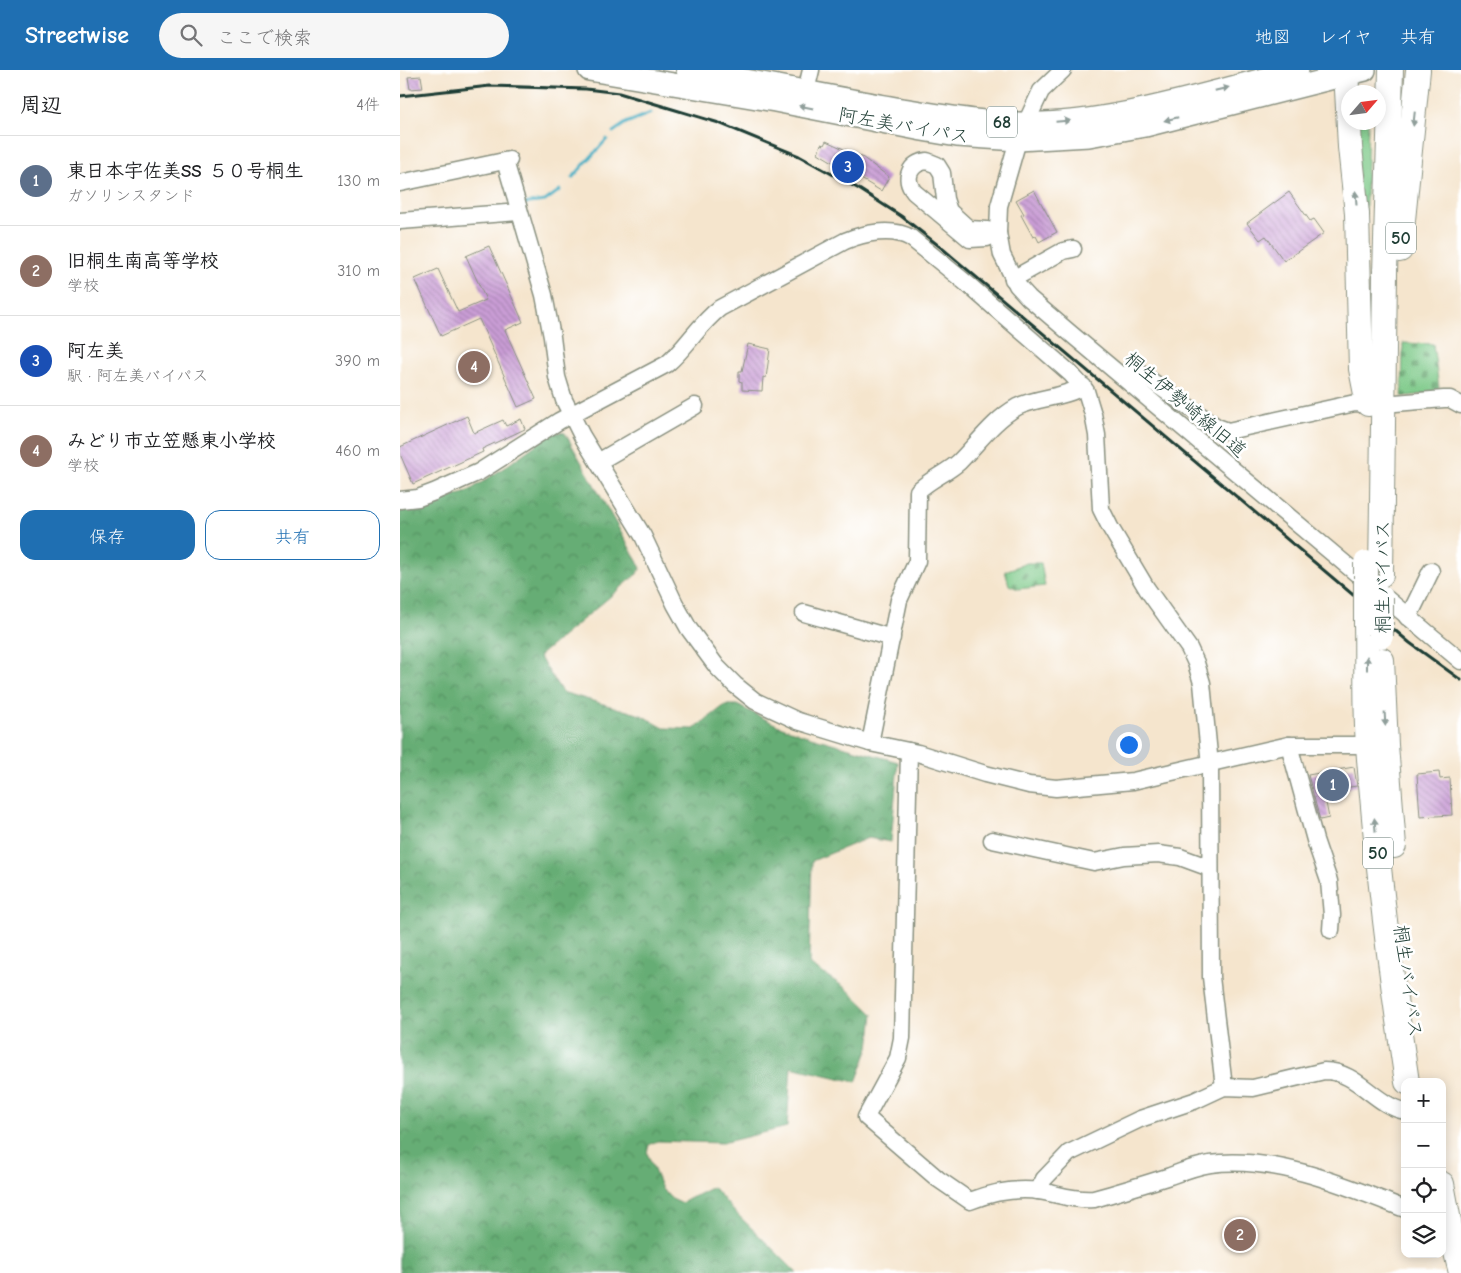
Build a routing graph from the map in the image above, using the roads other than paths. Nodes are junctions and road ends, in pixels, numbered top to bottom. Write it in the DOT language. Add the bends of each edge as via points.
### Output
graph roads {
  1 [pos="588,70"];
  2 [pos="687,70"];
  3 [pos="811,70"];
  4 [pos="1063,70"];
  5 [pos="1298,70"];
  6 [pos="1418,70"];
  7 [pos="647,75"];
  8 [pos="1371,75"];
  9 [pos="806,91"];
  10 [pos="1374,130"];
  11 [pos="1022,132"];
  12 [pos="400,183"];
  13 [pos="519,212"];
  14 [pos="400,221"];
  15 [pos="998,233"];
  16 [pos="1073,249"];
  17 [pos="1013,279"];
  18 [pos="1123,377"];
  19 [pos="1083,386"];
  20 [pos="1375,404"];
  21 [pos="1461,405"];
  22 [pos="695,406"];
  23 [pos="572,415"];
  24 [pos="598,462"];
  25 [pos="400,500"];
  26 [pos="1430,571"];
  27 [pos="804,613"];
  28 [pos="1407,617"];
  29 [pos="892,638"];
  30 [pos="1461,661"];
  31 [pos="870,744"];
  32 [pos="1377,744"];
  33 [pos="1289,745"];
  34 [pos="909,751"];
  35 [pos="1210,765"];
  36 [pos="992,840"];
  37 [pos="1210,868"];
  38 [pos="1331,930"];
  39 [pos="1406,1078"];
  40 [pos="1422,1078"];
  41 [pos="1224,1087"];
  42 [pos="1401,1109"];
  43 [pos="1038,1191"];
  44 [pos="1446,1205"];
  45 [pos="1401,1207"];
  46 [pos="1451,1231"];
  47 [pos="1440,1258"];
  48 [pos="1444,1273"];
  49 [pos="1461,1273"];
  1 -- 7 [label="main road, 阿左美バイパス / 68"];
  2 -- 9 [label="main road, 阿左美バイパス / 68"];
  3 -- 9 [label="street"];
  4 -- 11 [label="street, 桐生伊勢崎線旧道" via="1041,90"];
  11 -- 5 [label="main road, 阿左美バイパス / 68, one-way" via="1141,109"];
  6 -- 20 [label="highway, 50, one-way" via="1394,316 1392,376"];
  11 -- 7 [label="main road, 阿左美バイパス / 68, one-way" via="957,136"];
  8 -- 11 [label="main road, 阿左美バイパス / 68, one-way" via="1088,136"];
  8 -- 20 [label="highway, 桐生バイパス / 50"];
  20 -- 8 [label="highway, 50, one-way" via="1361,369 1357,214 1350,147"];
  9 -- 11 [label="main road, 阿左美バイパス / 68"];
  10 -- 20 [label="highway, 桐生バイパス / 50"];
  11 -- 15 [label="street, 桐生伊勢崎線旧道" via="999,206"];
  12 -- 13 [label="street" via="507,160"];
  13 -- 14 [label="street"];
  13 -- 23 [label="street" via="544,295 557,377"];
  15 -- 15 [label="street" via="988,238 967,237 912,189 908,177 912,168 922,162 937,165 942,173 948,211 969,229"];
  15 -- 17 [label="street, 桐生伊勢崎線旧道" via="1002,255"];
  16 -- 17 [label="street"];
  17 -- 18 [label="street, 桐生伊勢崎線旧道" via="1029,298"];
  18 -- 20 [label="street" via="1132,371 1140,373 1217,427 1228,431 1355,403"];
  18 -- 28 [label="street, 桐生伊勢崎線旧道"];
  19 -- 23 [label="street" via="911,238 893,232 845,241 724,305 707,318 667,364"];
  19 -- 29 [label="street" via="1025,404 1008,413 959,461 918,491 917,561 902,592"];
  19 -- 35 [label="street" via="1095,424 1101,509 1147,589 1196,663 1202,683"];
  20 -- 21 [label="street" via="1444,399"];
  20 -- 32 [label="highway, 桐生バイパス / 50, bridge" via="1373,569"];
  22 -- 24 [label="street"];
  23 -- 24 [label="street"];
  23 -- 25 [label="street" via="479,472 418,498"];
  24 -- 31 [label="street" via="642,536 682,617 726,677 767,708"];
  26 -- 28 [label="street"];
  27 -- 29 [label="street"];
  28 -- 30 [label="street, 桐生伊勢崎線旧道"];
  29 -- 31 [label="street"];
  31 -- 34 [label="street"];
  32 -- 33 [label="street"];
  39 -- 32 [label="highway, 桐生バイパス / 50, one-way" via="1380,873"];
  32 -- 40 [label="highway, 桐生バイパス / 50"];
  33 -- 35 [label="street"];
  33 -- 38 [label="street" via="1329,881"];
  34 -- 35 [label="street" via="1020,782 1056,788 1133,781"];
  34 -- 43 [label="street" via="902,1038 898,1058 866,1117 938,1179 970,1201 1000,1191"];
  35 -- 37 [label="street"];
  36 -- 37 [label="street" via="1094,862 1158,854 1180,857"];
  37 -- 41 [label="street" via="1212,977"];
  41 -- 42 [label="street" via="1252,1088 1334,1070"];
  41 -- 43 [label="street" via="1140,1119 1069,1153 1044,1179"];
  43 -- 45 [label="street" via="1077,1200 1094,1199 1200,1166 1234,1162 1302,1172"];
  44 -- 46 [label="highway"];
  46 -- 49 [label="highway"];
  47 -- 48 [label="highway"];
}
